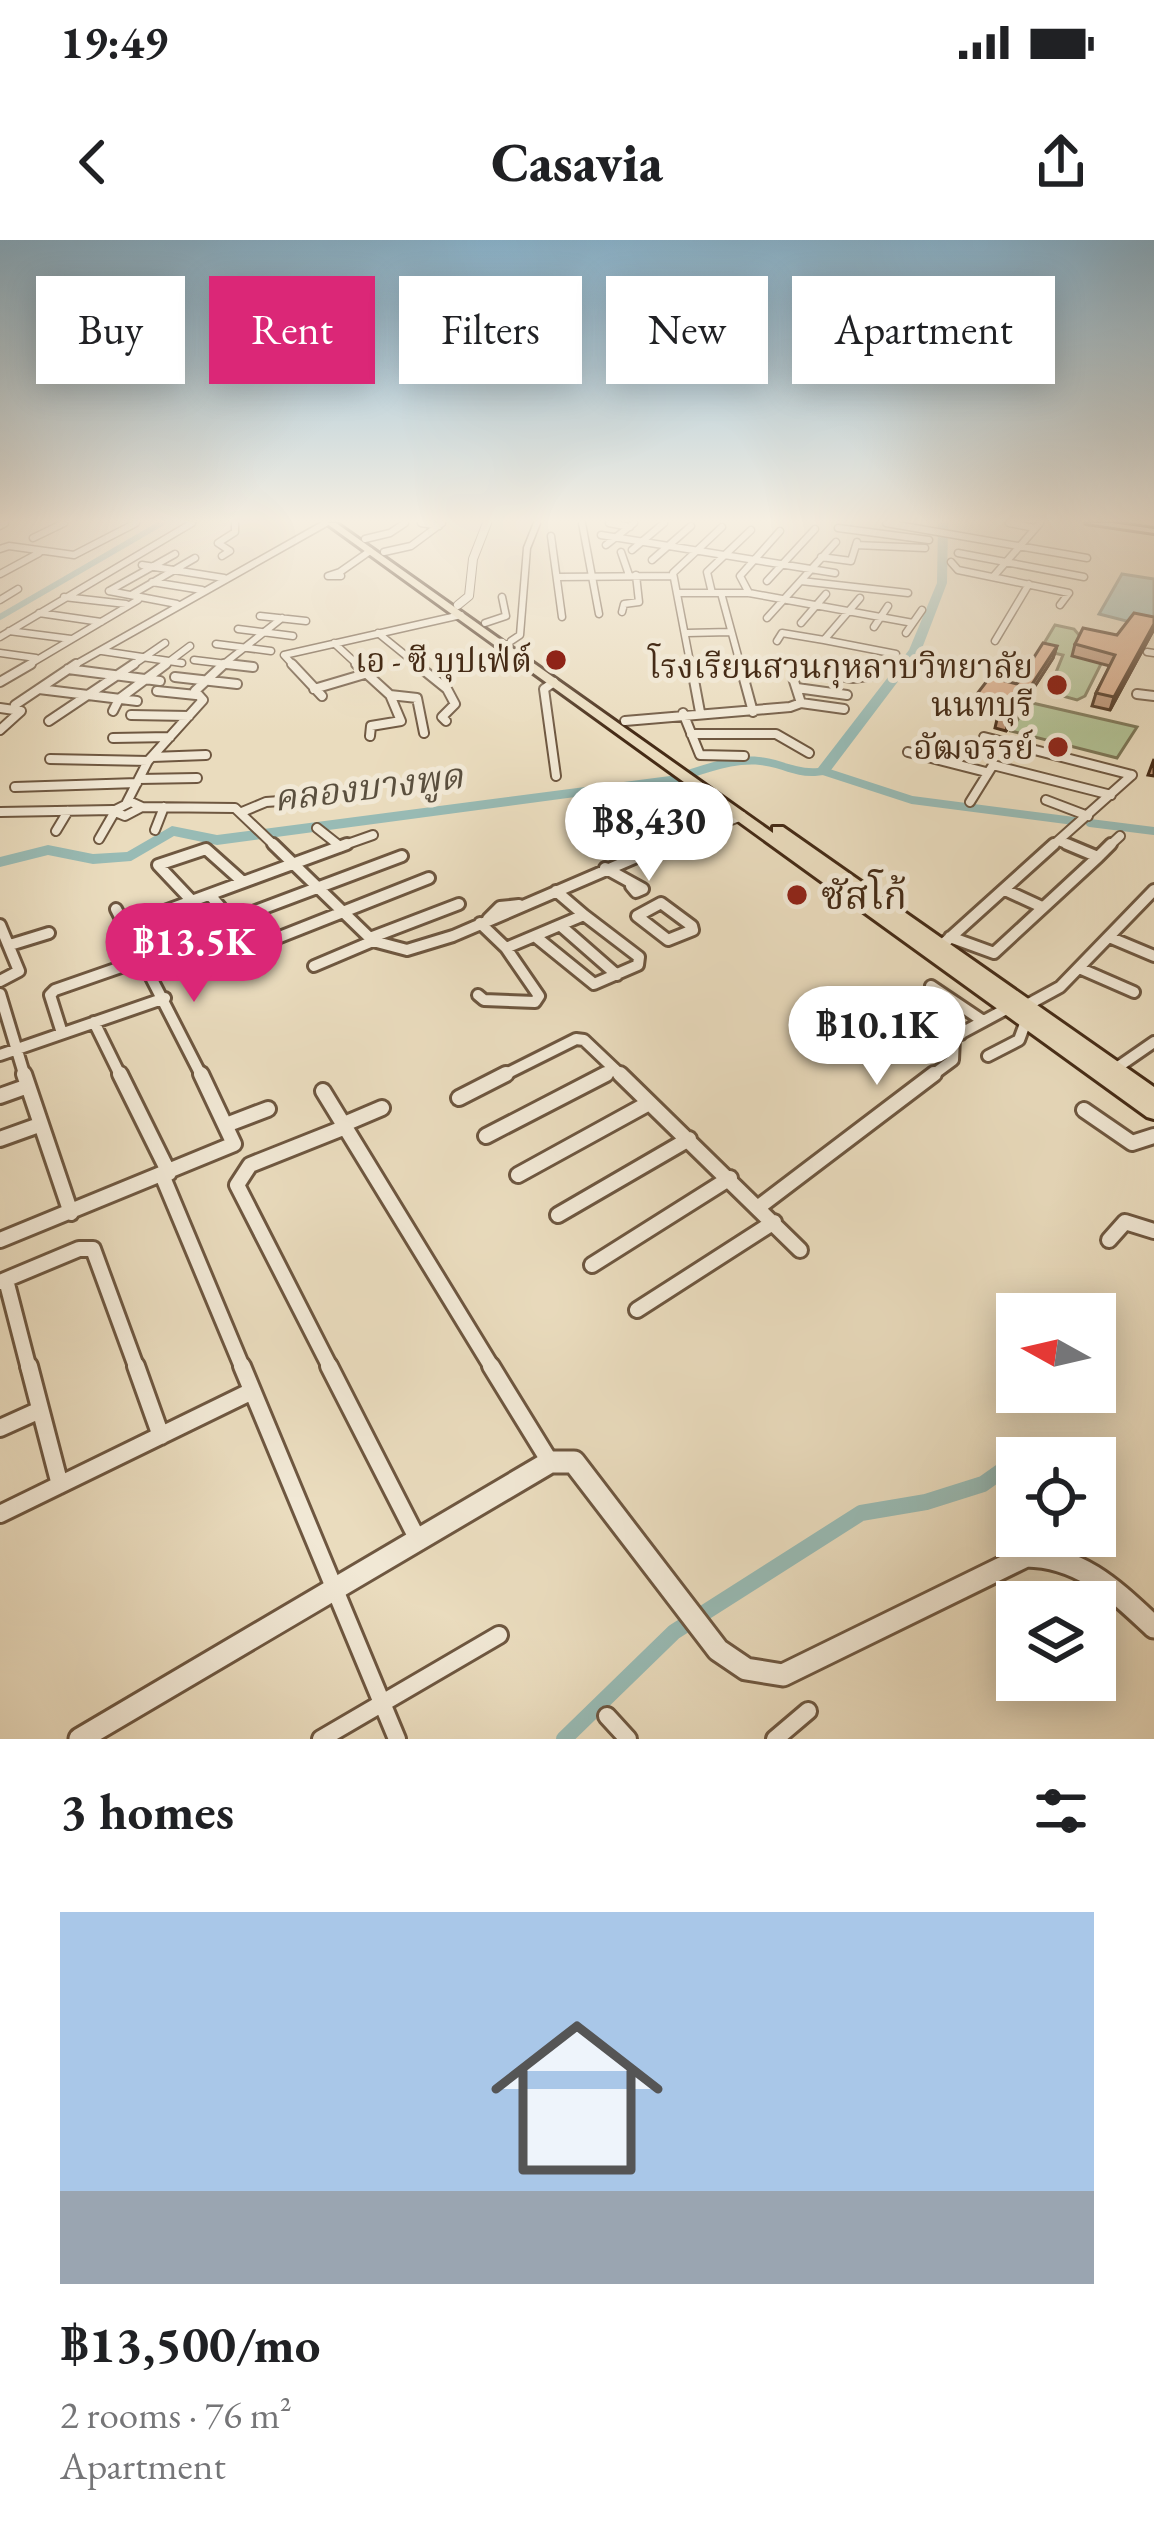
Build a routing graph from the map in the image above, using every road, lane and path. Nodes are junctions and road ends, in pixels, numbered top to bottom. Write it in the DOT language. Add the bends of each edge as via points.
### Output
graph roads {
  1 [pos="71,593"];
  2 [pos="115,593"];
  3 [pos="141,593"];
  4 [pos="165,593"];
  5 [pos="197,593"];
  6 [pos="435,593"];
  7 [pos="469,593"];
  8 [pos="523,593"];
  9 [pos="558,593"];
  10 [pos="595,593"];
  11 [pos="637,593"];
  12 [pos="677,593"];
  13 [pos="716,593"];
  14 [pos="749,593"];
  15 [pos="790,593"];
  16 [pos="1021,593"];
  17 [pos="1069,593"];
  18 [pos="826,594"];
  19 [pos="502,596"];
  20 [pos="64,597"];
  21 [pos="860,598"];
  22 [pos="132,600"];
  23 [pos="154,600"];
  24 [pos="784,600"];
  25 [pos="179,604"];
  26 [pos="1060,605"];
  27 [pos="816,606"];
  28 [pos="888,606"];
  29 [pos="456,609"];
  30 [pos="922,610"];
  31 [pos="622,612"];
  32 [pos="848,612"];
  33 [pos="38,613"];
  34 [pos="599,614"];
  35 [pos="260,616"];
  36 [pos="562,617"];
  37 [pos="282,618"];
  38 [pos="767,618"];
  39 [pos="880,618"];
  40 [pos="306,621"];
  41 [pos="100,622"];
  42 [pos="485,623"];
  43 [pos="801,623"];
  44 [pos="913,623"];
  45 [pos="874,627"];
  46 [pos="238,629"];
  47 [pos="264,632"];
  48 [pos="730,632"];
  49 [pos="378,633"];
  50 [pos="686,633"];
  51 [pos="906,633"];
  52 [pos="4,634"];
  53 [pos="293,636"];
  54 [pos="71,639"];
  55 [pos="824,640"];
  56 [pos="511,641"];
  57 [pos="777,641"];
  58 [pos="994,641"];
  59 [pos="165,643"];
  60 [pos="334,643"];
  61 [pos="216,644"];
  62 [pos="190,646"];
  63 [pos="244,648"];
  64 [pos="100,651"];
  65 [pos="271,651"];
  66 [pos="0,653"];
  67 [pos="896,654"];
  68 [pos="40,658"];
  69 [pos="141,658"];
  70 [pos="194,660"];
  71 [pos="170,661"];
  72 [pos="182,663"];
  73 [pos="224,664"];
  74 [pos="253,667"];
  75 [pos="67,669"];
  76 [pos="368,673"];
  77 [pos="876,675"];
  78 [pos="117,676"];
  79 [pos="175,677"];
  80 [pos="1,679"];
  81 [pos="148,680"];
  82 [pos="203,680"];
  83 [pos="554,682"];
  84 [pos="237,684"];
  85 [pos="38,688"];
  86 [pos="796,688"];
  87 [pos="390,694"];
  88 [pos="1137,694"];
  89 [pos="91,695"];
  90 [pos="196,695"];
  91 [pos="848,695"];
  92 [pos="1154,697"];
  93 [pos="118,699"];
  94 [pos="137,700"];
  95 [pos="801,703"];
  96 [pos="15,705"];
  97 [pos="0,708"];
  98 [pos="844,709"];
  99 [pos="113,711"];
  100 [pos="682,712"];
  101 [pos="700,712"];
  102 [pos="753,712"];
  103 [pos="770,712"];
  104 [pos="130,715"];
  105 [pos="189,716"];
  106 [pos="49,721"];
  107 [pos="401,721"];
  108 [pos="425,721"];
  109 [pos="625,721"];
  110 [pos="0,730"];
  111 [pos="424,733"];
  112 [pos="691,734"];
  113 [pos="776,734"];
  114 [pos="170,736"];
  115 [pos="370,736"];
  116 [pos="984,736"];
  117 [pos="113,738"];
  118 [pos="908,752"];
  119 [pos="809,753"];
  120 [pos="206,755"];
  121 [pos="744,756"];
  122 [pos="50,759"];
  123 [pos="150,759"];
  124 [pos="986,772"];
  125 [pos="689,773"];
  126 [pos="556,776"];
  127 [pos="197,778"];
  128 [pos="138,781"];
  129 [pos="15,787"];
  130 [pos="1111,795"];
  131 [pos="309,799"];
  132 [pos="1046,800"];
  133 [pos="127,802"];
  134 [pos="970,802"];
  135 [pos="142,807"];
  136 [pos="164,807"];
  137 [pos="68,811"];
  138 [pos="0,812"];
  139 [pos="113,812"];
  140 [pos="242,812"];
  141 [pos="742,816"];
  142 [pos="1088,816"];
  143 [pos="316,828"];
  144 [pos="155,830"];
  145 [pos="56,831"];
  146 [pos="373,835"];
  147 [pos="1120,836"];
  148 [pos="99,839"];
  149 [pos="1061,842"];
  150 [pos="340,847"];
  151 [pos="402,856"];
  152 [pos="1098,857"];
  153 [pos="296,863"];
  154 [pos="605,868"];
  155 [pos="429,878"];
  156 [pos="243,883"];
  157 [pos="320,887"];
  158 [pos="1005,890"];
  159 [pos="1154,890"];
  160 [pos="556,891"];
  161 [pos="210,895"];
  162 [pos="192,902"];
  163 [pos="661,903"];
  164 [pos="459,904"];
  165 [pos="1042,907"];
  166 [pos="1137,908"];
  167 [pos="116,909"];
  168 [pos="162,912"];
  169 [pos="344,912"];
  170 [pos="1154,914"];
  171 [pos="584,915"];
  172 [pos="230,921"];
  173 [pos="484,921"];
  174 [pos="0,925"];
  175 [pos="561,926"];
  176 [pos="49,933"];
  177 [pos="536,937"];
  178 [pos="1109,937"];
  179 [pos="184,938"];
  180 [pos="371,940"];
  181 [pos="946,941"];
  182 [pos="10,945"];
  183 [pos="254,947"];
  184 [pos="506,948"];
  185 [pos="1154,956"];
  186 [pos="144,959"];
  187 [pos="209,965"];
  188 [pos="314,966"];
  189 [pos="1079,968"];
  190 [pos="617,975"];
  191 [pos="0,981"];
  192 [pos="931,986"];
  193 [pos="1134,992"];
  194 [pos="0,994"];
  195 [pos="478,995"];
  196 [pos="165,998"];
  197 [pos="918,1004"];
  198 [pos="1008,1008"];
  199 [pos="3,1012"];
  200 [pos="1027,1013"];
  201 [pos="983,1021"];
  202 [pos="94,1022"];
  203 [pos="62,1033"];
  204 [pos="961,1034"];
  205 [pos="1154,1042"];
  206 [pos="17,1048"];
  207 [pos="0,1054"];
  208 [pos="988,1056"];
  209 [pos="1115,1069"];
  210 [pos="614,1070"];
  211 [pos="28,1086"];
  212 [pos="323,1091"];
  213 [pos="0,1096"];
  214 [pos="1154,1096"];
  215 [pos="459,1098"];
  216 [pos="649,1103"];
  217 [pos="382,1108"];
  218 [pos="268,1109"];
  219 [pos="1084,1110"];
  220 [pos="1154,1112"];
  221 [pos="39,1125"];
  222 [pos="226,1125"];
  223 [pos="343,1126"];
  224 [pos="486,1136"];
  225 [pos="1154,1136"];
  226 [pos="0,1139"];
  227 [pos="689,1139"];
  228 [pos="165,1174"];
  229 [pos="518,1175"];
  230 [pos="730,1178"];
  231 [pos="760,1206"];
  232 [pos="71,1213"];
  233 [pos="557,1215"];
  234 [pos="774,1222"];
  235 [pos="1154,1231"];
  236 [pos="0,1240"];
  237 [pos="1109,1240"];
  238 [pos="800,1250"];
  239 [pos="592,1264"];
  240 [pos="2,1280"];
  241 [pos="637,1310"];
  242 [pos="250,1392"];
  243 [pos="40,1409"];
  244 [pos="0,1428"];
  245 [pos="161,1436"];
  246 [pos="550,1462"];
  247 [pos="60,1485"];
  248 [pos="0,1514"];
  249 [pos="418,1540"];
  250 [pos="333,1590"];
  251 [pos="1154,1627"];
  252 [pos="499,1635"];
  253 [pos="379,1702"];
  254 [pos="808,1712"];
  255 [pos="607,1716"];
  256 [pos="80,1739"];
  257 [pos="321,1739"];
  258 [pos="397,1739"];
  259 [pos="628,1739"];
  260 [pos="775,1739"];
  1 -- 20 [label="street"];
  2 -- 22 [label="street"];
  3 -- 22 [label="street"];
  4 -- 23 [label="street"];
  5 -- 25 [label="street"];
  6 -- 29 [label="main road"];
  7 -- 29 [label="street"];
  8 -- 56 [label="street" via="520,635"];
  9 -- 36 [label="street"];
  10 -- 34 [label="street"];
  11 -- 31 [label="street" via="639,602"];
  12 -- 13 [label="street"];
  12 -- 50 [label="street"];
  13 -- 14 [label="street"];
  13 -- 48 [label="street"];
  14 -- 24 [label="street"];
  15 -- 24 [label="street"];
  16 -- 58 [label="street"];
  17 -- 26 [label="street"];
  18 -- 27 [label="street"];
  19 -- 42 [label="street" via="506,616"];
  20 -- 22 [label="street"];
  20 -- 33 [label="street"];
  21 -- 32 [label="street"];
  22 -- 23 [label="street"];
  22 -- 41 [label="street"];
  23 -- 25 [label="street"];
  24 -- 27 [label="street"];
  24 -- 38 [label="street"];
  25 -- 64 [label="street"];
  27 -- 32 [label="street"];
  27 -- 43 [label="street"];
  28 -- 39 [label="street"];
  29 -- 42 [label="main road"];
  29 -- 49 [label="street"];
  29 -- 83 [label="main road"];
  30 -- 44 [label="street"];
  32 -- 39 [label="street"];
  32 -- 55 [label="street"];
  33 -- 41 [label="street"];
  33 -- 52 [label="street"];
  35 -- 37 [label="street"];
  37 -- 40 [label="street"];
  37 -- 47 [label="street"];
  39 -- 44 [label="street"];
  39 -- 45 [label="street"];
  41 -- 54 [label="street"];
  42 -- 56 [label="main road"];
  44 -- 51 [label="street"];
  46 -- 47 [label="street"];
  47 -- 53 [label="street"];
  47 -- 63 [label="street"];
  48 -- 50 [label="street"];
  48 -- 102 [label="street"];
  49 -- 60 [label="street"];
  49 -- 108 [label="street" via="447,689 455,704 444,719"];
  50 -- 101 [label="street"];
  52 -- 54 [label="street"];
  54 -- 68 [label="street"];
  55 -- 57 [label="street" via="782,633"];
  55 -- 67 [label="street"];
  56 -- 109 [label="main road"];
  59 -- 69 [label="street"];
  60 -- 76 [label="street"];
  60 -- 76 [label="street" via="284,655 318,693"];
  61 -- 63 [label="street"];
  62 -- 71 [label="street"];
  63 -- 65 [label="street"];
  63 -- 73 [label="street"];
  64 -- 69 [label="street"];
  64 -- 75 [label="street"];
  66 -- 68 [label="street"];
  68 -- 80 [label="street"];
  69 -- 71 [label="street"];
  69 -- 78 [label="street"];
  70 -- 73 [label="street"];
  71 -- 72 [label="street"];
  71 -- 81 [label="street"];
  73 -- 74 [label="street"];
  73 -- 82 [label="street"];
  75 -- 78 [label="street"];
  75 -- 85 [label="street"];
  76 -- 87 [label="street"];
  77 -- 86 [label="street" via="799,671 792,675"];
  78 -- 81 [label="street"];
  78 -- 89 [label="street"];
  79 -- 82 [label="street"];
  81 -- 90 [label="street"];
  81 -- 93 [label="street"];
  82 -- 84 [label="street"];
  82 -- 90 [label="street"];
  83 -- 125 [label="main road"];
  83 -- 126 [label="street" via="544,689"];
  85 -- 89 [label="street"];
  85 -- 96 [label="street"];
  86 -- 91 [label="street"];
  86 -- 95 [label="street"];
  87 -- 107 [label="street"];
  87 -- 108 [label="street" via="415,696"];
  88 -- 92 [label="street"];
  89 -- 93 [label="street"];
  89 -- 106 [label="street"];
  90 -- 105 [label="street" via="203,700"];
  93 -- 94 [label="street"];
  93 -- 99 [label="street"];
  95 -- 98 [label="street"];
  95 -- 103 [label="street"];
  97 -- 110 [label="street" via="21,711"];
  100 -- 101 [label="street"];
  100 -- 109 [label="street"];
  100 -- 112 [label="street"];
  101 -- 102 [label="street"];
  102 -- 103 [label="street"];
  103 -- 113 [label="street"];
  104 -- 105 [label="street"];
  105 -- 114 [label="street"];
  107 -- 108 [label="street"];
  107 -- 115 [label="street" via="370,726"];
  108 -- 111 [label="street"];
  109 -- 125 [label="main road"];
  112 -- 113 [label="street"];
  112 -- 121 [label="street" via="700,755"];
  113 -- 119 [label="street"];
  114 -- 117 [label="street"];
  114 -- 123 [label="street"];
  116 -- 130 [label="street" via="1132,775"];
  118 -- 124 [label="street"];
  120 -- 123 [label="street"];
  122 -- 123 [label="street"];
  123 -- 128 [label="street"];
  124 -- 130 [label="street" via="998,765"];
  124 -- 134 [label="street"];
  125 -- 141 [label="main road"];
  125 -- 181 [label="main road"];
  127 -- 128 [label="street"];
  128 -- 129 [label="street"];
  128 -- 133 [label="street"];
  130 -- 142 [label="street"];
  131 -- 140 [label="street"];
  132 -- 142 [label="street"];
  133 -- 135 [label="street"];
  133 -- 139 [label="street"];
  135 -- 136 [label="street"];
  135 -- 139 [label="street" via="130,816"];
  136 -- 140 [label="street"];
  136 -- 144 [label="street"];
  137 -- 138 [label="street"];
  137 -- 139 [label="street"];
  137 -- 145 [label="street"];
  139 -- 148 [label="street"];
  140 -- 153 [label="street"];
  141 -- 154 [label="street"];
  141 -- 198 [label="main road"];
  142 -- 149 [label="street"];
  143 -- 150 [label="street"];
  146 -- 150 [label="street"];
  147 -- 152 [label="street"];
  149 -- 152 [label="street"];
  149 -- 158 [label="street"];
  150 -- 153 [label="street"];
  151 -- 157 [label="street"];
  152 -- 165 [label="street"];
  153 -- 156 [label="street"];
  153 -- 157 [label="street"];
  154 -- 160 [label="street"];
  154 -- 163 [label="street"];
  155 -- 169 [label="street"];
  156 -- 161 [label="street"];
  156 -- 162 [label="street" via="206,849 158,865"];
  157 -- 169 [label="street"];
  157 -- 172 [label="street"];
  158 -- 165 [label="street"];
  158 -- 181 [label="street"];
  159 -- 166 [label="street"];
  160 -- 171 [label="street"];
  160 -- 173 [label="street"];
  161 -- 162 [label="street"];
  161 -- 172 [label="street"];
  162 -- 168 [label="street"];
  163 -- 163 [label="street" via="638,916 665,939 693,930"];
  164 -- 180 [label="street"];
  165 -- 181 [label="street" via="994,953"];
  166 -- 170 [label="street"];
  166 -- 178 [label="street"];
  167 -- 186 [label="street"];
  169 -- 180 [label="street"];
  169 -- 183 [label="street"];
  171 -- 175 [label="street"];
  171 -- 190 [label="street" via="639,957"];
  172 -- 179 [label="street"];
  172 -- 183 [label="street"];
  173 -- 180 [label="street" via="407,950"];
  173 -- 184 [label="street"];
  174 -- 182 [label="street"];
  175 -- 177 [label="street"];
  175 -- 190 [label="street"];
  176 -- 182 [label="street"];
  177 -- 184 [label="street"];
  177 -- 190 [label="street" via="588,982"];
  178 -- 185 [label="street"];
  178 -- 189 [label="street"];
  180 -- 188 [label="street"];
  181 -- 200 [label="main road"];
  182 -- 191 [label="street" via="20,971"];
  183 -- 187 [label="street"];
  184 -- 195 [label="street" via="538,1000"];
  186 -- 196 [label="street"];
  186 -- 203 [label="street" via="55,990"];
  189 -- 193 [label="street"];
  189 -- 200 [label="street"];
  192 -- 201 [label="street"];
  194 -- 199 [label="street"];
  196 -- 202 [label="street"];
  196 -- 222 [label="street"];
  197 -- 204 [label="street"];
  198 -- 200 [label="main road"];
  198 -- 201 [label="street"];
  199 -- 206 [label="street"];
  200 -- 208 [label="street" via="1018,1040"];
  200 -- 209 [label="main road"];
  200 -- 220 [label="main road"];
  201 -- 204 [label="street"];
  202 -- 203 [label="street"];
  202 -- 228 [label="street"];
  203 -- 206 [label="street"];
  204 -- 231 [label="street" via="952,1040 953,1060"];
  205 -- 209 [label="street"];
  206 -- 207 [label="street"];
  206 -- 211 [label="street"];
  209 -- 214 [label="main road"];
  210 -- 215 [label="street" via="580,1039"];
  210 -- 216 [label="street"];
  210 -- 224 [label="street"];
  211 -- 213 [label="street"];
  211 -- 221 [label="street"];
  212 -- 223 [label="street"];
  216 -- 227 [label="street"];
  216 -- 229 [label="street"];
  217 -- 223 [label="street"];
  218 -- 222 [label="street"];
  219 -- 225 [label="street" via="1132,1143"];
  221 -- 226 [label="street"];
  221 -- 232 [label="street"];
  222 -- 228 [label="street" via="231,1148"];
  223 -- 246 [label="street"];
  223 -- 249 [label="street" via="250,1165 237,1185"];
  227 -- 230 [label="street"];
  227 -- 233 [label="street"];
  228 -- 232 [label="street"];
  228 -- 242 [label="street"];
  230 -- 231 [label="street"];
  230 -- 239 [label="street"];
  231 -- 234 [label="street"];
  232 -- 236 [label="street"];
  234 -- 238 [label="street"];
  234 -- 241 [label="street"];
  235 -- 237 [label="street" via="1125,1222"];
  240 -- 243 [label="street"];
  240 -- 245 [label="street" via="93,1249"];
  242 -- 245 [label="street"];
  242 -- 250 [label="street"];
  243 -- 244 [label="street"];
  243 -- 247 [label="street"];
  245 -- 247 [label="street"];
  246 -- 249 [label="street"];
  246 -- 251 [label="street" via="574,1462 718,1650 746,1669 783,1676 1026,1556 1053,1553 1090,1569"];
  247 -- 248 [label="street"];
  249 -- 250 [label="street"];
  250 -- 253 [label="street"];
  250 -- 256 [label="street"];
  252 -- 253 [label="street"];
  253 -- 257 [label="street"];
  253 -- 258 [label="street"];
  254 -- 260 [label="street"];
  255 -- 259 [label="street"];
}
